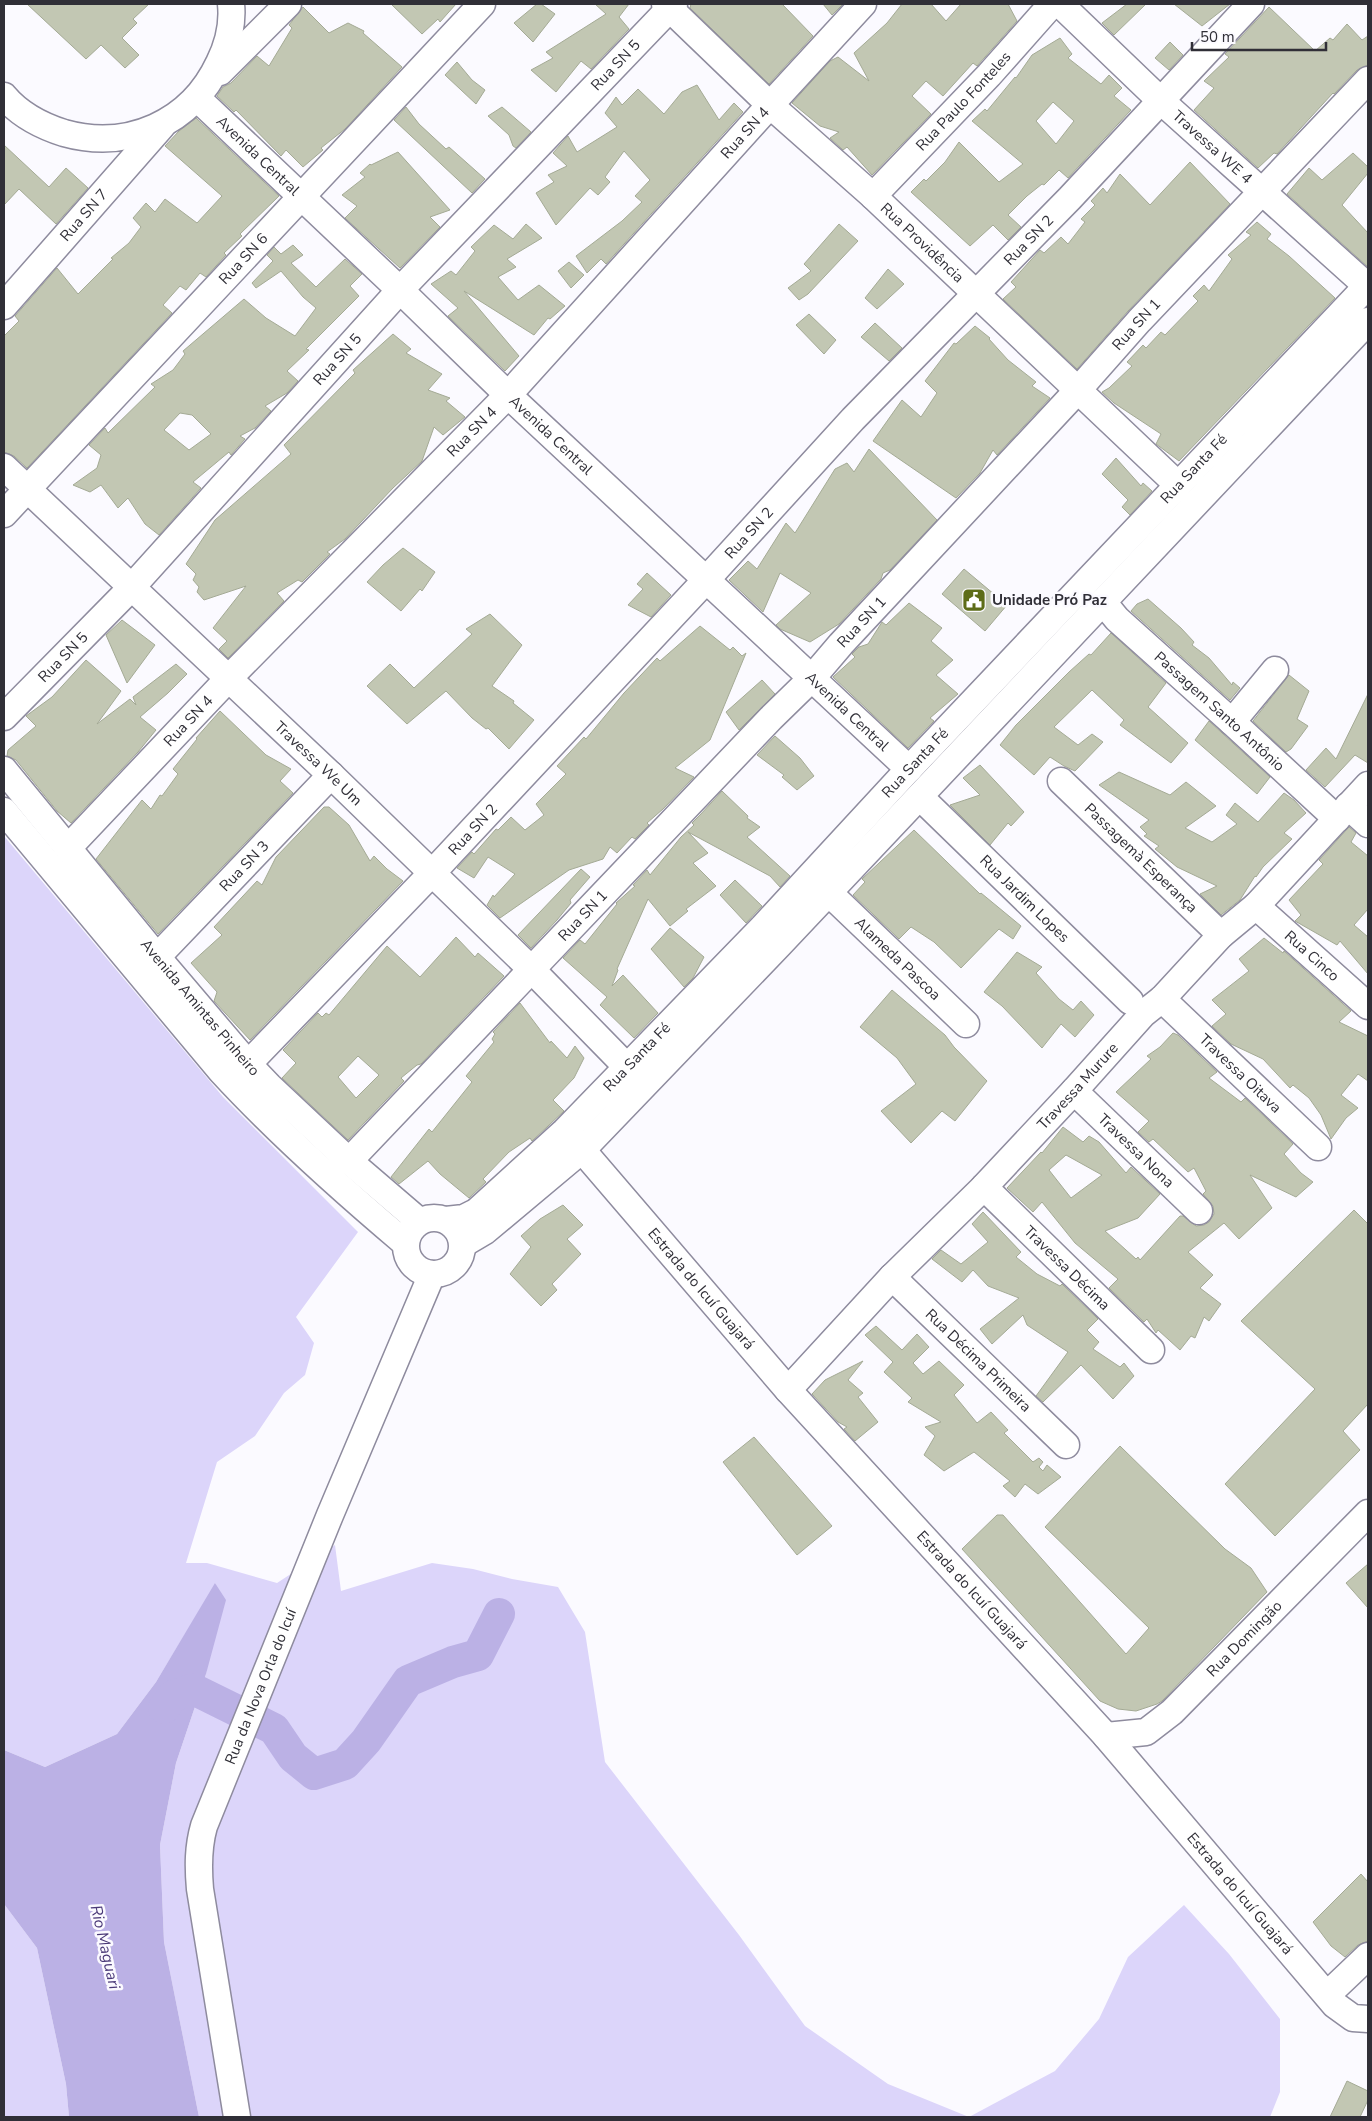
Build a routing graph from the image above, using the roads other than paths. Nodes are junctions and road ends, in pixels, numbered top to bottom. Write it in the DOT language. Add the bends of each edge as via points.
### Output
graph roads {
  1 [pos="232,4"];
  2 [pos="288,4"];
  3 [pos="482,4"];
  4 [pos="863,4"];
  5 [pos="1052,4"];
  6 [pos="1060,4"];
  7 [pos="1251,4"];
  8 [pos="669,5"];
  9 [pos="1368,80"];
  10 [pos="204,90"];
  11 [pos="1160,100"];
  12 [pos="7,105"];
  13 [pos="770,105"];
  14 [pos="164,124"];
  15 [pos="1262,191"];
  16 [pos="874,196"];
  17 [pos="302,197"];
  18 [pos="1368,286"];
  19 [pos="400,290"];
  20 [pos="975,294"];
  21 [pos="4,306"];
  22 [pos="1368,321"];
  23 [pos="1078,390"];
  24 [pos="508,395"];
  25 [pos="4,467"];
  26 [pos="1178,485"];
  27 [pos="27,490"];
  28 [pos="4,514"];
  29 [pos="706,580"];
  30 [pos="131,588"];
  31 [pos="1103,602"];
  32 [pos="1275,670"];
  33 [pos="812,678"];
  34 [pos="228,679"];
  35 [pos="4,717"];
  36 [pos="1232,722"];
  37 [pos="909,769"];
  38 [pos="4,770"];
  39 [pos="331,775"];
  40 [pos="1061,781"];
  41 [pos="1368,785"];
  42 [pos="920,797"];
  43 [pos="4,811"];
  44 [pos="1342,812"];
  45 [pos="1368,824"];
  46 [pos="68,848"];
  47 [pos="432,873"];
  48 [pos="829,893"];
  49 [pos="1256,906"];
  50 [pos="1221,935"];
  51 [pos="772,936"];
  52 [pos="157,957"];
  53 [pos="532,970"];
  54 [pos="1162,999"];
  55 [pos="1130,1001"];
  56 [pos="1368,1006"];
  57 [pos="966,1024"];
  58 [pos="248,1064"];
  59 [pos="627,1067"];
  60 [pos="1074,1091"];
  61 [pos="565,1131"];
  62 [pos="1318,1147"];
  63 [pos="583,1149"];
  64 [pos="349,1161"];
  65 [pos="984,1187"];
  66 [pos="1199,1211"];
  67 [pos="446,1220"];
  68 [pos="420,1221"];
  69 [pos="405,1243"];
  70 [pos="462,1244"];
  71 [pos="432,1274"];
  72 [pos="892,1277"];
  73 [pos="1151,1350"];
  74 [pos="788,1390"];
  75 [pos="1066,1445"];
  76 [pos="1368,1513"];
  77 [pos="1106,1736"];
  78 [pos="1368,1956"];
  79 [pos="1327,1995"];
  80 [pos="1368,2019"];
  81 [pos="238,2117"];
  1 -- 10 [label="street" via="226,48"];
  2 -- 10 [label="street"];
  3 -- 17 [label="street, Rua SN 6"];
  4 -- 13 [label="street, Rua SN 4"];
  5 -- 16 [label="street, Rua Paulo Fonteles"];
  6 -- 11 [label="street, Travessa WE 4"];
  7 -- 11 [label="street, Rua SN 2"];
  8 -- 13 [label="street, Rua Providência"];
  8 -- 19 [label="street, Rua SN 5"];
  9 -- 15 [label="street, Rua SN 1"];
  10 -- 14 [label="street"];
  10 -- 17 [label="street, Avenida Central"];
  11 -- 15 [label="street, Travessa WE 4"];
  11 -- 20 [label="street, Rua SN 2"];
  12 -- 14 [label="street" via="46,128 85,139 126,137"];
  13 -- 16 [label="street, Rua Providência"];
  13 -- 24 [label="street, Rua SN 4"];
  14 -- 21 [label="street, Rua SN 7"];
  15 -- 18 [label="street, Travessa WE 4"];
  15 -- 23 [label="street, Rua SN 1"];
  16 -- 20 [label="street, Rua Providência"];
  17 -- 19 [label="street, Avenida Central"];
  17 -- 27 [label="street, Rua SN 6"];
  18 -- 26 [label="street, Rua Santa Fé"];
  19 -- 24 [label="street, Avenida Central"];
  19 -- 30 [label="street, Rua SN 5"];
  20 -- 23 [label="street, Rua Providência"];
  20 -- 29 [label="street, Rua SN 2" via="853,419"];
  22 -- 31 [label="street, Rua Santa Fé"];
  23 -- 26 [label="street, Rua Providência"];
  23 -- 33 [label="street, Rua SN 1"];
  24 -- 29 [label="street, Avenida Central"];
  24 -- 34 [label="street, Rua SN 4"];
  25 -- 27 [label="street, Travessa We Um"];
  26 -- 37 [label="street, Rua Santa Fé"];
  27 -- 28 [label="street, Rua SN 6"];
  27 -- 30 [label="street, Travessa We Um"];
  29 -- 33 [label="street, Avenida Central"];
  29 -- 47 [label="street, Rua SN 2"];
  30 -- 34 [label="street, Travessa We Um"];
  30 -- 35 [label="street, Rua SN 5"];
  31 -- 36 [label="street, Passagem Santo Antônio" via="1117,619"];
  31 -- 42 [label="street, Rua Santa Fé"];
  32 -- 36 [label="street"];
  33 -- 37 [label="street, Avenida Central"];
  33 -- 53 [label="street, Rua SN 1"];
  34 -- 39 [label="street, Travessa We Um"];
  34 -- 46 [label="street, Rua SN 4"];
  36 -- 44 [label="street, Passagem Santo Antônio"];
  37 -- 51 [label="street, Rua Santa Fé"];
  38 -- 46 [label="street, Avenida Amintas Pinheiro"];
  39 -- 47 [label="street, Travessa We Um"];
  39 -- 52 [label="street, Rua SN 3"];
  40 -- 50 [label="street, Passagemà Esperança"];
  41 -- 44 [label="street, Travessa Murure"];
  42 -- 48 [label="street, Rua Santa Fé"];
  42 -- 55 [label="street, Rua Jardim Lopes"];
  43 -- 69 [label="street, Avenida Amintas Pinheiro" via="250,1103 347,1195"];
  44 -- 45 [label="street, Passagem Santo Antônio"];
  44 -- 49 [label="street, Travessa Murure"];
  46 -- 52 [label="street, Avenida Amintas Pinheiro"];
  47 -- 53 [label="street, Travessa We Um"];
  47 -- 58 [label="street, Rua SN 2"];
  48 -- 51 [label="street, Rua Santa Fé"];
  48 -- 57 [label="street, Alameda Pascoa"];
  49 -- 50 [label="street, Travessa Murure"];
  49 -- 56 [label="street, Rua Cinco"];
  50 -- 54 [label="street, Travessa Murure"];
  51 -- 59 [label="street, Rua Santa Fé"];
  51 -- 63 [label="street, Rua Santa Fé"];
  52 -- 58 [label="street, Avenida Amintas Pinheiro"];
  53 -- 59 [label="street, Travessa We Um"];
  53 -- 64 [label="street, Rua SN 1"];
  54 -- 60 [label="street, Travessa Murure" via="1143,1014"];
  54 -- 62 [label="street, Travessa Oitava"];
  58 -- 64 [label="street, Avenida Amintas Pinheiro"];
  59 -- 61 [label="street, Rua Santa Fé"];
  60 -- 65 [label="street, Travessa Murure"];
  60 -- 66 [label="street, Travessa Nona"];
  61 -- 63 [label="street, Estrada do Icuí Guajará"];
  61 -- 67 [label="street, Rua Santa Fé" via="476,1212 464,1218"];
  63 -- 70 [label="street, Rua Santa Fé" via="485,1232"];
  63 -- 74 [label="street, Estrada do Icuí Guajará"];
  64 -- 68 [label="street, Avenida Amintas Pinheiro"];
  65 -- 72 [label="street, Travessa Murure"];
  65 -- 73 [label="street, Travessa Décima"];
  67 -- 68 [label="street" via="437,1217"];
  67 -- 70 [label="street" via="460,1234"];
  68 -- 69 [label="street" via="412,1227"];
  69 -- 71 [label="street" via="410,1261 423,1272"];
  70 -- 71 [label="street" via="458,1262 442,1273"];
  71 -- 81 [label="street, Rua da Nova Orla do Icuí" via="248,1715 199,1844 200,1889"];
  72 -- 74 [label="street, Travessa Murure"];
  72 -- 75 [label="street, Rua Décima Primeira"];
  74 -- 77 [label="street, Estrada do Icuí Guajará"];
  76 -- 77 [label="street, Rua Domingão" via="1172,1712 1146,1732"];
  77 -- 79 [label="street, Estrada do Icuí Guajará"];
  78 -- 79 [label="street"];
  79 -- 80 [label="street, Estrada do Icuí Guajará" via="1353,2018"];
}
